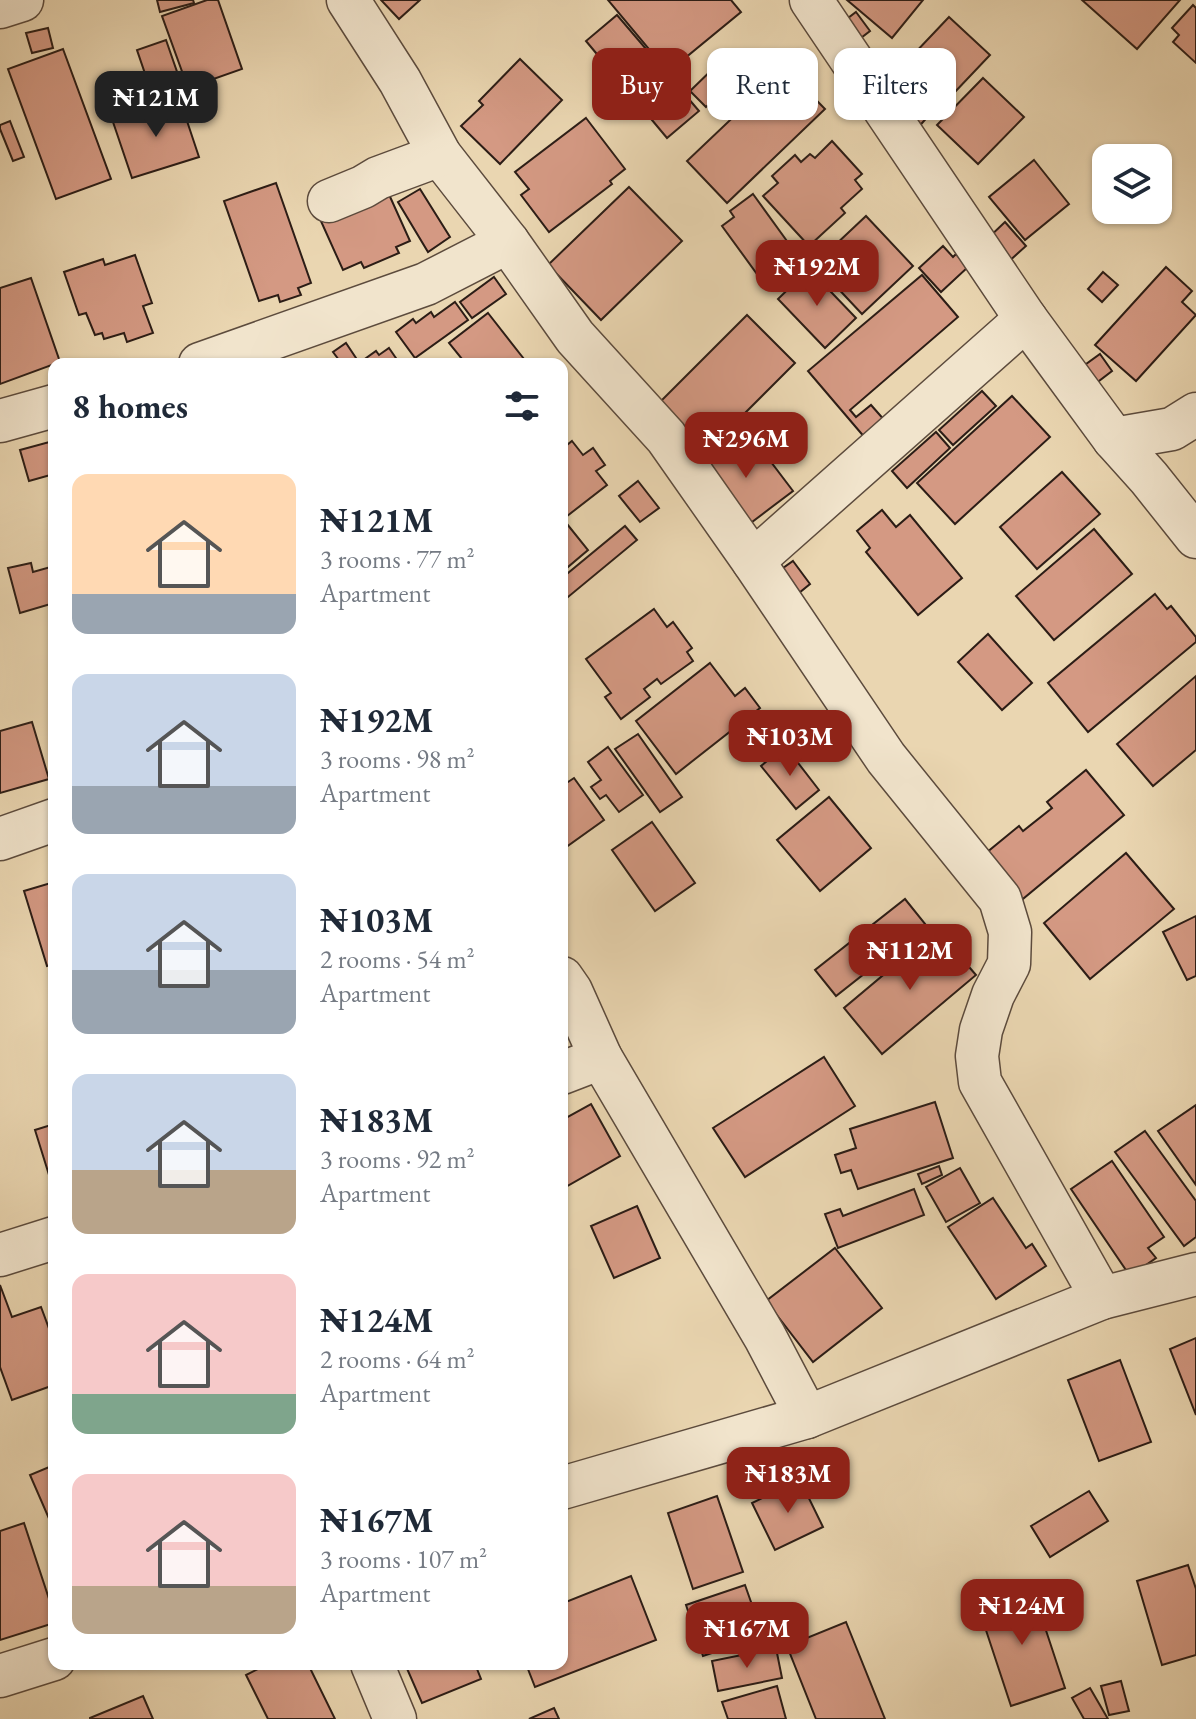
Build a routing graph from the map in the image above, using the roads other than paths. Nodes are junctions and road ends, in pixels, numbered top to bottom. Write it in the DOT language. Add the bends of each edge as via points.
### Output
graph roads {
  1 [pos="22,0"];
  2 [pos="348,0"];
  3 [pos="811,0"];
  4 [pos="0,7"];
  5 [pos="440,155"];
  6 [pos="329,201"];
  7 [pos="508,242"];
  8 [pos="1026,319"];
  9 [pos="217,358"];
  10 [pos="48,408"];
  11 [pos="1196,414"];
  12 [pos="0,421"];
  13 [pos="1114,439"];
  14 [pos="1196,537"];
  15 [pos="753,561"];
  16 [pos="48,822"];
  17 [pos="0,839"];
  18 [pos="568,987"];
  19 [pos="601,1058"];
  20 [pos="568,1071"];
  21 [pos="48,1240"];
  22 [pos="0,1255"];
  23 [pos="1196,1274"];
  24 [pos="1102,1298"];
  25 [pos="807,1417"];
  26 [pos="568,1486"];
  27 [pos="48,1661"];
  28 [pos="375,1670"];
  29 [pos="0,1676"];
  30 [pos="395,1719"];
  1 -- 4 [label="street"];
  2 -- 5 [label="street"];
  3 -- 8 [label="street"];
  5 -- 6 [label="street"];
  5 -- 7 [label="street"];
  7 -- 9 [label="street" via="426,284"];
  7 -- 15 [label="street" via="575,337 666,437"];
  8 -- 13 [label="street"];
  8 -- 15 [label="street"];
  10 -- 12 [label="street"];
  11 -- 13 [label="street" via="1172,429"];
  13 -- 14 [label="street"];
  15 -- 24 [label="street" via="886,758 1000,899 1010,932 1009,964 981,1030 980,1082"];
  16 -- 17 [label="street"];
  18 -- 19 [label="street"];
  19 -- 20 [label="street"];
  19 -- 25 [label="street"];
  21 -- 22 [label="street"];
  23 -- 24 [label="street"];
  24 -- 25 [label="street"];
  25 -- 26 [label="street"];
  27 -- 29 [label="street"];
  28 -- 30 [label="street"];
}
